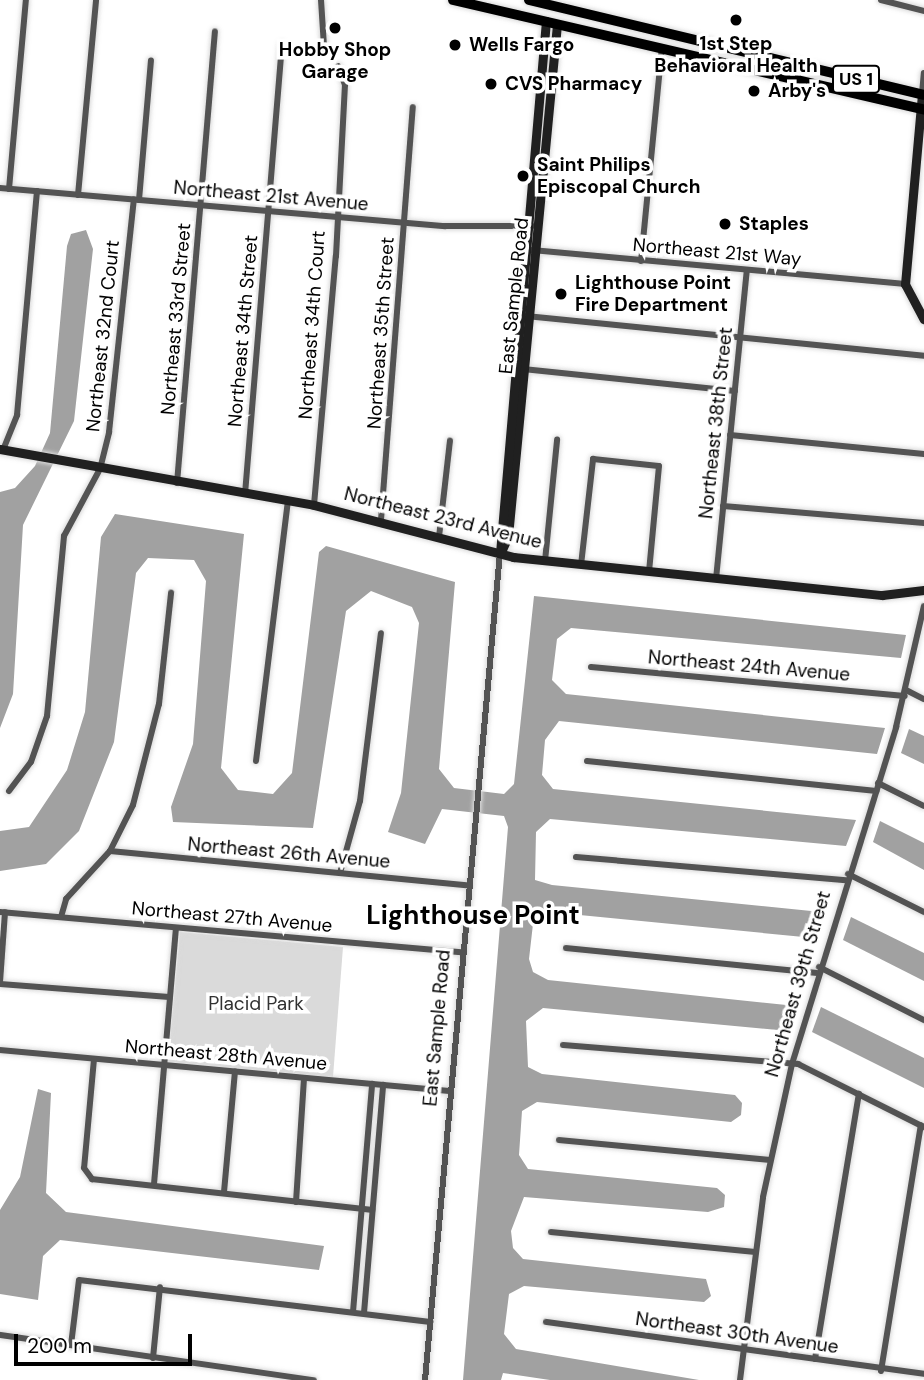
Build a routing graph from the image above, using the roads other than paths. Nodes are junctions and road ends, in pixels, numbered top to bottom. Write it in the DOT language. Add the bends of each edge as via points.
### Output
graph roads {
  1 [pos="26,0"];
  2 [pos="96,0"];
  3 [pos="321,0"];
  4 [pos="453,0"];
  5 [pos="529,0"];
  6 [pos="883,0"];
  7 [pos="548,3"];
  8 [pos="561,4"];
  9 [pos="924,11"];
  10 [pos="551,22"];
  11 [pos="215,32"];
  12 [pos="282,45"];
  13 [pos="719,46"];
  14 [pos="324,47"];
  15 [pos="662,48"];
  16 [pos="751,54"];
  17 [pos="697,56"];
  18 [pos="151,61"];
  19 [pos="722,62"];
  20 [pos="338,66"];
  21 [pos="924,73"];
  22 [pos="923,94"];
  23 [pos="413,107"];
  24 [pos="922,109"];
  25 [pos="534,181"];
  26 [pos="0,188"];
  27 [pos="9,189"];
  28 [pos="543,189"];
  29 [pos="37,191"];
  30 [pos="78,195"];
  31 [pos="136,199"];
  32 [pos="200,206"];
  33 [pos="267,212"];
  34 [pos="335,217"];
  35 [pos="403,223"];
  36 [pos="534,226"];
  37 [pos="532,250"];
  38 [pos="641,261"];
  39 [pos="747,271"];
  40 [pos="905,284"];
  41 [pos="525,316"];
  42 [pos="924,319"];
  43 [pos="740,338"];
  44 [pos="924,355"];
  45 [pos="519,368"];
  46 [pos="735,391"];
  47 [pos="730,435"];
  48 [pos="450,440"];
  49 [pos="557,440"];
  50 [pos="1,449"];
  51 [pos="924,454"];
  52 [pos="100,469"];
  53 [pos="177,483"];
  54 [pos="245,494"];
  55 [pos="288,500"];
  56 [pos="314,505"];
  57 [pos="723,506"];
  58 [pos="381,520"];
  59 [pos="924,523"];
  60 [pos="439,537"];
  61 [pos="500,553"];
  62 [pos="545,561"];
  63 [pos="581,565"];
  64 [pos="649,572"];
  65 [pos="716,579"];
  66 [pos="924,590"];
  67 [pos="171,593"];
  68 [pos="924,606"];
  69 [pos="381,633"];
  70 [pos="591,667"];
  71 [pos="905,693"];
  72 [pos="924,699"];
  73 [pos="257,761"];
  74 [pos="587,761"];
  75 [pos="878,783"];
  76 [pos="9,791"];
  77 [pos="876,791"];
  78 [pos="924,806"];
  79 [pos="110,851"];
  80 [pos="576,857"];
  81 [pos="340,873"];
  82 [pos="847,877"];
  83 [pos="466,886"];
  84 [pos="2,912"];
  85 [pos="924,912"];
  86 [pos="61,917"];
  87 [pos="176,928"];
  88 [pos="566,948"];
  89 [pos="461,952"];
  90 [pos="818,970"];
  91 [pos="0,983"];
  92 [pos="170,997"];
  93 [pos="924,1020"];
  94 [pos="564,1045"];
  95 [pos="0,1050"];
  96 [pos="94,1059"];
  97 [pos="792,1064"];
  98 [pos="164,1065"];
  99 [pos="235,1072"];
  100 [pos="304,1079"];
  101 [pos="372,1084"];
  102 [pos="383,1085"];
  103 [pos="449,1091"];
  104 [pos="859,1094"];
  105 [pos="923,1126"];
  106 [pos="559,1140"];
  107 [pos="770,1160"];
  108 [pos="154,1184"];
  109 [pos="224,1192"];
  110 [pos="296,1202"];
  111 [pos="362,1209"];
  112 [pos="373,1210"];
  113 [pos="551,1232"];
  114 [pos="755,1252"];
  115 [pos="160,1287"];
  116 [pos="353,1312"];
  117 [pos="364,1313"];
  118 [pos="430,1322"];
  119 [pos="546,1322"];
  120 [pos="0,1335"];
  121 [pos="71,1345"];
  122 [pos="743,1350"];
  123 [pos="153,1357"];
  124 [pos="815,1359"];
  125 [pos="881,1371"];
  126 [pos="924,1374"];
  127 [pos="314,1380"];
  128 [pos="425,1380"];
  129 [pos="740,1380"];
  1 -- 27 [label="street"];
  2 -- 30 [label="street"];
  3 -- 14 [label="street"];
  4 -- 10 [label="main road, US 1"];
  5 -- 7 [label="main road, US 1"];
  6 -- 9 [label="street"];
  7 -- 8 [label="main road, US 1"];
  7 -- 10 [label="main road, East Sample Road"];
  8 -- 10 [label="main road, East Sample Road"];
  8 -- 13 [label="main road, US 1"];
  10 -- 15 [label="main road, US 1"];
  10 -- 25 [label="street, East Sample Road"];
  10 -- 28 [label="street, East Sample Road"];
  11 -- 32 [label="street, Northeast 33rd Street"];
  12 -- 33 [label="street, Northeast 34th Street"];
  13 -- 16 [label="main road, US 1"];
  13 -- 17 [label="main road"];
  15 -- 17 [label="main road, US 1"];
  15 -- 38 [label="street"];
  16 -- 19 [label="main road"];
  16 -- 22 [label="main road, US 1"];
  17 -- 19 [label="main road, US 1"];
  18 -- 31 [label="street, Northeast 32nd Court"];
  19 -- 24 [label="main road, US 1"];
  20 -- 34 [label="street, Northeast 34th Court" via="345,85"];
  21 -- 22 [label="street"];
  22 -- 24 [label="street"];
  23 -- 35 [label="street, Northeast 35th Street"];
  24 -- 40 [label="street"];
  25 -- 28 [label="street"];
  25 -- 36 [label="street, East Sample Road"];
  26 -- 27 [label="street, Northeast 21st Avenue"];
  27 -- 29 [label="street, Northeast 21st Avenue"];
  28 -- 36 [label="street, East Sample Road"];
  29 -- 30 [label="street, Northeast 21st Avenue"];
  29 -- 50 [label="street" via="17,415"];
  30 -- 31 [label="street, Northeast 21st Avenue"];
  31 -- 32 [label="street, Northeast 21st Avenue"];
  31 -- 52 [label="street, Northeast 32nd Court" via="112,416"];
  32 -- 33 [label="street, Northeast 21st Avenue"];
  32 -- 53 [label="street, Northeast 33rd Street"];
  33 -- 34 [label="street, Northeast 21st Avenue"];
  33 -- 54 [label="street, Northeast 34th Street"];
  34 -- 35 [label="street, Northeast 21st Avenue"];
  34 -- 56 [label="street, Northeast 34th Court"];
  35 -- 36 [label="street, Northeast 21st Avenue"];
  35 -- 58 [label="street, Northeast 35th Street"];
  36 -- 37 [label="street, East Sample Road"];
  37 -- 38 [label="street, Northeast 21st Way"];
  37 -- 41 [label="street, East Sample Road"];
  38 -- 39 [label="street, Northeast 21st Way"];
  39 -- 40 [label="street, Northeast 21st Way"];
  39 -- 43 [label="street, Northeast 38th Street"];
  40 -- 42 [label="street"];
  41 -- 43 [label="street"];
  41 -- 45 [label="street, East Sample Road"];
  43 -- 44 [label="street"];
  43 -- 46 [label="street, Northeast 38th Street"];
  45 -- 46 [label="street"];
  45 -- 61 [label="street, East Sample Road"];
  46 -- 47 [label="street, Northeast 38th Street"];
  47 -- 51 [label="street"];
  47 -- 57 [label="street, Northeast 38th Street"];
  48 -- 60 [label="street"];
  49 -- 62 [label="street"];
  50 -- 52 [label="street, Northeast 23rd Avenue"];
  52 -- 53 [label="street, Northeast 23rd Avenue"];
  52 -- 76 [label="street, Northeast 32nd Court" via="64,536 47,716 31,762"];
  53 -- 54 [label="street, Northeast 23rd Avenue"];
  54 -- 55 [label="street, Northeast 23rd Avenue"];
  55 -- 56 [label="street, Northeast 23rd Avenue"];
  55 -- 73 [label="street"];
  56 -- 58 [label="street, Northeast 23rd Avenue"];
  57 -- 59 [label="street"];
  57 -- 65 [label="street, Northeast 38th Street"];
  58 -- 60 [label="street, Northeast 23rd Avenue"];
  60 -- 61 [label="street, Northeast 23rd Avenue"];
  61 -- 62 [label="street, Northeast 23rd Avenue"];
  61 -- 83 [label="street, East Sample Road"];
  62 -- 63 [label="street, Northeast 23rd Avenue"];
  63 -- 64 [label="street, Northeast 23rd Avenue"];
  63 -- 64 [label="street" via="593,459 659,466"];
  64 -- 65 [label="street, Northeast 23rd Avenue"];
  65 -- 66 [label="street, Northeast 23rd Avenue" via="882,594"];
  67 -- 79 [label="street" via="148,758"];
  68 -- 71 [label="street, Northeast 39th Street"];
  69 -- 81 [label="street" via="360,801"];
  70 -- 71 [label="street, Northeast 24th Avenue"];
  71 -- 72 [label="street, Northeast 24th Avenue"];
  71 -- 75 [label="street, Northeast 39th Street"];
  74 -- 77 [label="street"];
  75 -- 77 [label="street, Northeast 39th Street"];
  75 -- 78 [label="street"];
  77 -- 82 [label="street, Northeast 39th Street"];
  79 -- 81 [label="street, Northeast 26th Avenue"];
  79 -- 86 [label="street" via="66,899"];
  80 -- 82 [label="street"];
  81 -- 83 [label="street, Northeast 26th Avenue"];
  82 -- 85 [label="street"];
  82 -- 90 [label="street, Northeast 39th Street"];
  83 -- 89 [label="street, East Sample Road"];
  84 -- 86 [label="street, Northeast 27th Avenue"];
  84 -- 91 [label="street"];
  86 -- 87 [label="street, Northeast 27th Avenue"];
  87 -- 89 [label="street, Northeast 27th Avenue"];
  87 -- 92 [label="street"];
  88 -- 90 [label="street"];
  89 -- 103 [label="street, East Sample Road"];
  90 -- 93 [label="street"];
  90 -- 97 [label="street, Northeast 39th Street"];
  91 -- 92 [label="street"];
  92 -- 98 [label="street"];
  94 -- 97 [label="street"];
  95 -- 96 [label="street, Northeast 28th Avenue"];
  96 -- 98 [label="street, Northeast 28th Avenue"];
  96 -- 108 [label="street" via="88,1175"];
  97 -- 104 [label="street"];
  97 -- 107 [label="street, Northeast 39th Street"];
  98 -- 99 [label="street, Northeast 28th Avenue"];
  98 -- 108 [label="street"];
  99 -- 100 [label="street, Northeast 28th Avenue"];
  99 -- 109 [label="street"];
  100 -- 101 [label="street, Northeast 28th Avenue"];
  100 -- 110 [label="street"];
  101 -- 102 [label="street, Northeast 28th Avenue"];
  101 -- 111 [label="street"];
  102 -- 103 [label="street, Northeast 28th Avenue"];
  102 -- 112 [label="street"];
  103 -- 118 [label="street, East Sample Road"];
  104 -- 105 [label="street"];
  104 -- 124 [label="street" via="831,1230"];
  105 -- 125 [label="street"];
  106 -- 107 [label="street"];
  107 -- 114 [label="street, Northeast 39th Street"];
  108 -- 109 [label="street"];
  109 -- 110 [label="street"];
  110 -- 111 [label="street"];
  111 -- 112 [label="street"];
  111 -- 116 [label="street"];
  112 -- 117 [label="street"];
  113 -- 114 [label="street"];
  114 -- 122 [label="street, Northeast 39th Street"];
  115 -- 116 [label="street"];
  115 -- 121 [label="street" via="79,1280"];
  115 -- 123 [label="street"];
  116 -- 117 [label="street"];
  117 -- 118 [label="street"];
  118 -- 128 [label="street, East Sample Road"];
  119 -- 122 [label="street, Northeast 30th Avenue"];
  120 -- 121 [label="street"];
  121 -- 123 [label="street"];
  122 -- 124 [label="street, Northeast 30th Avenue"];
  122 -- 129 [label="street, Northeast 39th Street"];
  123 -- 127 [label="street"];
  124 -- 125 [label="street, Northeast 30th Avenue"];
  125 -- 126 [label="street, Northeast 30th Avenue"];
}
